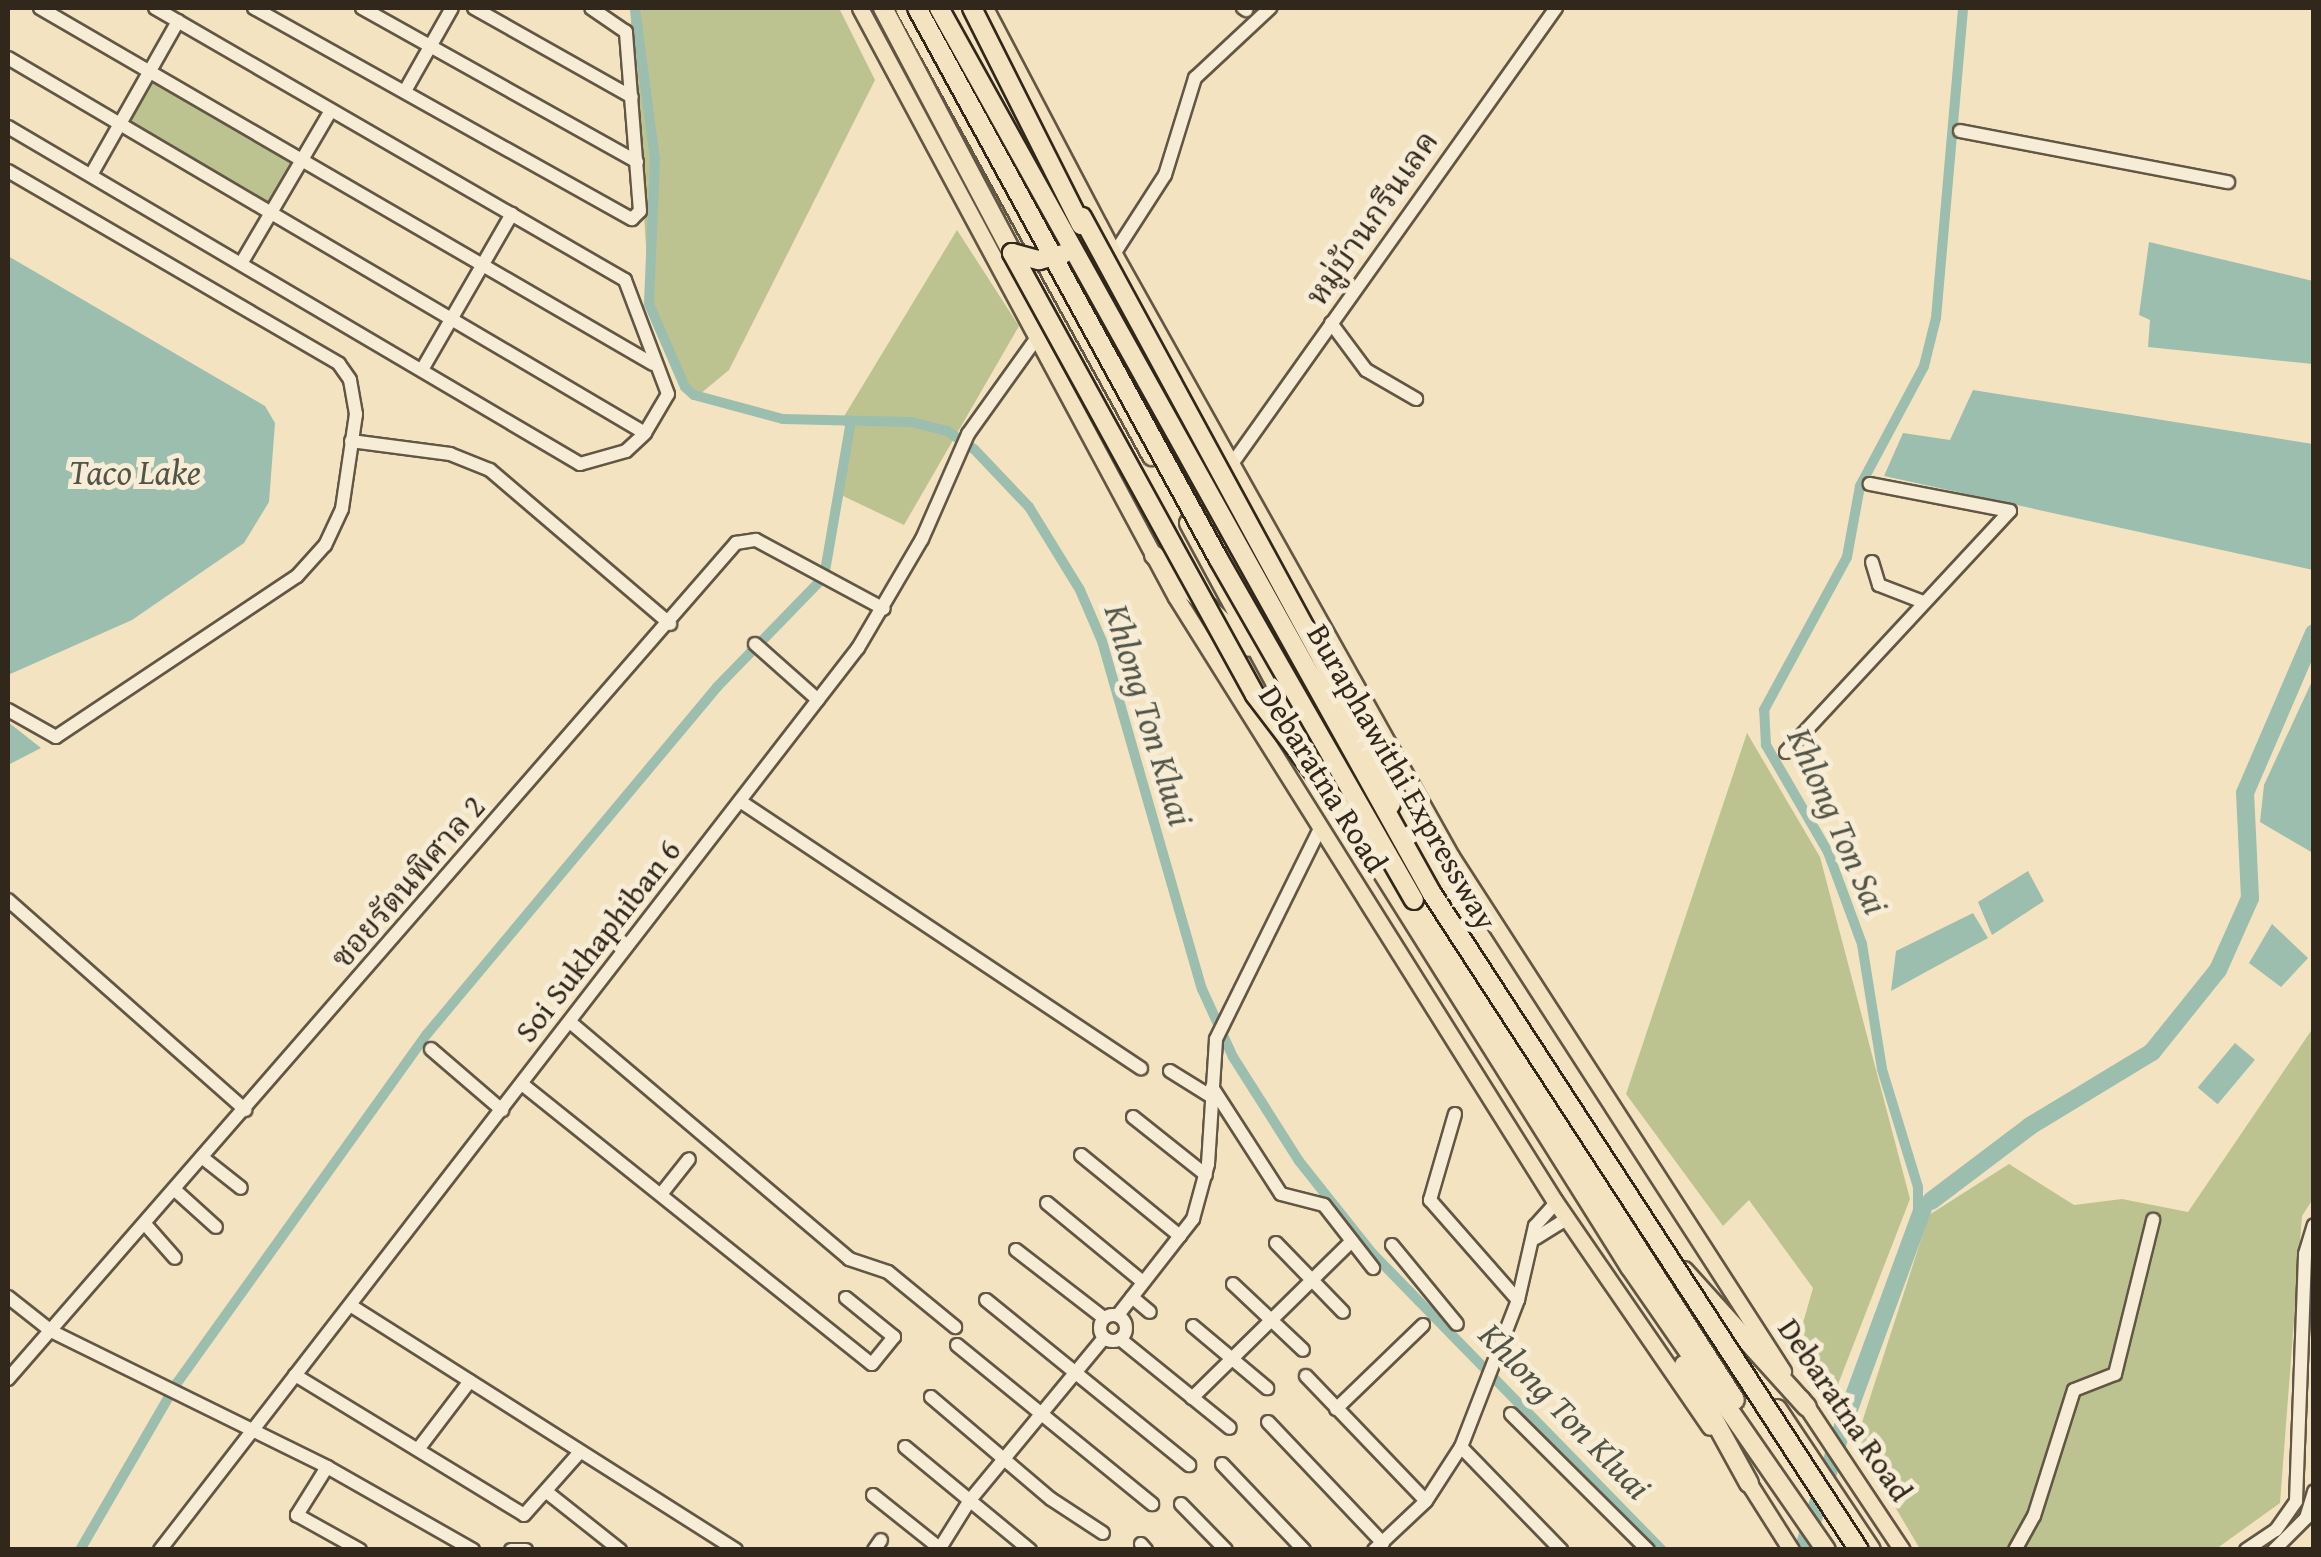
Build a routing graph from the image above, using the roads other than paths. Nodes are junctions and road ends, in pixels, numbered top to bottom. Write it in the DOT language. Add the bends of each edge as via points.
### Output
graph roads {
  1 [pos="40,8"];
  2 [pos="154,8"];
  3 [pos="254,8"];
  4 [pos="362,8"];
  5 [pos="452,8"];
  6 [pos="474,8"];
  7 [pos="591,8"];
  8 [pos="860,8"];
  9 [pos="883,8"];
  10 [pos="906,8"];
  11 [pos="917,8"];
  12 [pos="943,8"];
  13 [pos="972,8"];
  14 [pos="985,8"];
  15 [pos="1270,8"];
  16 [pos="1556,8"];
  17 [pos="178,20"];
  18 [pos="430,46"];
  19 [pos="8,58"];
  20 [pos="152,72"];
  21 [pos="405,92"];
  22 [pos="632,97"];
  23 [pos="332,110"];
  24 [pos="122,124"];
  25 [pos="8,127"];
  26 [pos="1960,131"];
  27 [pos="305,158"];
  28 [pos="637,162"];
  29 [pos="8,170"];
  30 [pos="91,175"];
  31 [pos="2228,182"];
  32 [pos="274,213"];
  33 [pos="512,214"];
  34 [pos="1082,217"];
  35 [pos="1012,252"];
  36 [pos="1114,254"];
  37 [pos="242,262"];
  38 [pos="483,264"];
  39 [pos="453,317"];
  40 [pos="1331,323"];
  41 [pos="1036,339"];
  42 [pos="653,364"];
  43 [pos="423,368"];
  44 [pos="1416,399"];
  45 [pos="644,433"];
  46 [pos="351,441"];
  47 [pos="1234,461"];
  48 [pos="1870,484"];
  49 [pos="1154,555"];
  50 [pos="1872,562"];
  51 [pos="1922,602"];
  52 [pos="884,610"];
  53 [pos="670,624"];
  54 [pos="754,644"];
  55 [pos="1260,658"];
  56 [pos="818,700"];
  57 [pos="8,710"];
  58 [pos="1786,752"];
  59 [pos="740,801"];
  60 [pos="1320,829"];
  61 [pos="1422,896"];
  62 [pos="8,900"];
  63 [pos="570,1022"];
  64 [pos="431,1049"];
  65 [pos="1141,1068"];
  66 [pos="1170,1071"];
  67 [pos="522,1084"];
  68 [pos="1212,1092"];
  69 [pos="245,1110"];
  70 [pos="502,1110"];
  71 [pos="1455,1114"];
  72 [pos="1133,1117"];
  73 [pos="1081,1154"];
  74 [pos="203,1158"];
  75 [pos="689,1160"];
  76 [pos="1206,1175"];
  77 [pos="241,1188"];
  78 [pos="175,1190"];
  79 [pos="662,1193"];
  80 [pos="1047,1202"];
  81 [pos="1556,1203"];
  82 [pos="1567,1219"];
  83 [pos="2154,1220"];
  84 [pos="145,1224"];
  85 [pos="2314,1225"];
  86 [pos="216,1227"];
  87 [pos="1180,1236"];
  88 [pos="1536,1238"];
  89 [pos="1352,1240"];
  90 [pos="1276,1243"];
  91 [pos="1392,1245"];
  92 [pos="1016,1250"];
  93 [pos="176,1258"];
  94 [pos="1680,1266"];
  95 [pos="1630,1267"];
  96 [pos="1373,1268"];
  97 [pos="1143,1282"];
  98 [pos="1312,1282"];
  99 [pos="1233,1284"];
  100 [pos="8,1297"];
  101 [pos="1132,1297"];
  102 [pos="846,1298"];
  103 [pos="986,1300"];
  104 [pos="1518,1300"];
  105 [pos="350,1305"];
  106 [pos="1150,1312"];
  107 [pos="1343,1312"];
  108 [pos="1111,1317"];
  109 [pos="1272,1321"];
  110 [pos="1458,1324"];
  111 [pos="1193,1326"];
  112 [pos="1422,1326"];
  113 [pos="955,1327"];
  114 [pos="51,1332"];
  115 [pos="1104,1338"];
  116 [pos="1120,1340"];
  117 [pos="957,1345"];
  118 [pos="1303,1350"];
  119 [pos="1232,1357"];
  120 [pos="1076,1372"];
  121 [pos="296,1375"];
  122 [pos="1306,1376"];
  123 [pos="8,1379"];
  124 [pos="470,1381"];
  125 [pos="1267,1388"];
  126 [pos="931,1397"];
  127 [pos="1192,1398"];
  128 [pos="1336,1409"];
  129 [pos="1511,1414"];
  130 [pos="1812,1415"];
  131 [pos="1039,1416"];
  132 [pos="1268,1422"];
  133 [pos="1230,1428"];
  134 [pos="252,1431"];
  135 [pos="1461,1446"];
  136 [pos="418,1448"];
  137 [pos="905,1448"];
  138 [pos="580,1452"];
  139 [pos="1005,1458"];
  140 [pos="1222,1464"];
  141 [pos="1189,1465"];
  142 [pos="327,1467"];
  143 [pos="1749,1482"];
  144 [pos="2314,1491"];
  145 [pos="548,1494"];
  146 [pos="873,1495"];
  147 [pos="970,1500"];
  148 [pos="1426,1501"];
  149 [pos="1152,1504"];
  150 [pos="1181,1504"];
  151 [pos="1103,1533"];
  152 [pos="1817,1538"];
  153 [pos="1378,1546"];
  154 [pos="941,1549"];
  155 [pos="160,1550"];
  156 [pos="360,1550"];
  157 [pos="473,1550"];
  158 [pos="511,1550"];
  159 [pos="526,1550"];
  160 [pos="620,1550"];
  161 [pos="736,1550"];
  162 [pos="1030,1550"];
  163 [pos="1226,1550"];
  164 [pos="1304,1550"];
  165 [pos="1561,1550"];
  166 [pos="1648,1550"];
  167 [pos="1791,1550"];
  168 [pos="1836,1550"];
  169 [pos="1859,1550"];
  170 [pos="1871,1550"];
  171 [pos="1902,1550"];
  172 [pos="2015,1550"];
  173 [pos="2246,1550"];
  174 [pos="2274,1550"];
  1 -- 20 [label="street"];
  2 -- 17 [label="street"];
  3 -- 21 [label="street"];
  4 -- 18 [label="street"];
  5 -- 18 [label="street"];
  6 -- 22 [label="street"];
  7 -- 22 [label="street" via="626,32"];
  8 -- 41 [label="main road, Debaratna Road"];
  9 -- 35 [label="highway"];
  10 -- 55 [label="highway, Debaratna Road"];
  11 -- 61 [label="highway, Buraphawithi Expressway, bridge" via="1227,575"];
  12 -- 61 [label="highway, Buraphawithi Expressway, bridge"];
  12 -- 94 [label="highway, Debaratna Road" via="1350,744"];
  13 -- 34 [label="highway, bridge"];
  14 -- 36 [label="main road, Debaratna Road"];
  15 -- 36 [label="street" via="1195,78 1165,176"];
  16 -- 40 [label="street, หมู่บ้านกรีนเลค"];
  17 -- 20 [label="street"];
  17 -- 23 [label="street"];
  18 -- 21 [label="street"];
  18 -- 28 [label="street"];
  19 -- 24 [label="street"];
  20 -- 24 [label="street"];
  20 -- 27 [label="street"];
  21 -- 28 [label="street" via="632,218 640,211"];
  22 -- 28 [label="street"];
  23 -- 27 [label="street"];
  23 -- 33 [label="street"];
  24 -- 30 [label="street"];
  24 -- 32 [label="street"];
  25 -- 30 [label="street"];
  26 -- 31 [label="street"];
  27 -- 32 [label="street"];
  27 -- 38 [label="street"];
  29 -- 46 [label="street" via="339,364 354,392"];
  30 -- 37 [label="street"];
  32 -- 37 [label="street"];
  32 -- 39 [label="street"];
  33 -- 38 [label="street"];
  33 -- 42 [label="street" via="625,280"];
  34 -- 35 [label="highway, bridge" via="1078,239 1056,258"];
  34 -- 61 [label="highway, bridge" via="1322,659"];
  35 -- 61 [label="highway, bridge" via="1255,695"];
  36 -- 47 [label="main road, Debaratna Road"];
  37 -- 43 [label="street"];
  38 -- 39 [label="street"];
  38 -- 42 [label="street"];
  39 -- 43 [label="street"];
  39 -- 45 [label="street"];
  40 -- 44 [label="street" via="1366,370"];
  40 -- 47 [label="street, หมู่บ้านกรีนเลค"];
  41 -- 49 [label="main road, Debaratna Road"];
  41 -- 52 [label="street, Soi Sukhaphiban 6" via="968,434"];
  42 -- 45 [label="street" via="668,398"];
  43 -- 45 [label="street" via="580,464 626,451"];
  46 -- 53 [label="street" via="450,454 490,470"];
  46 -- 57 [label="street" via="348,487 335,528 298,576 56,737"];
  47 -- 130 [label="main road, Debaratna Road" via="1489,919"];
  48 -- 51 [label="street" via="2010,511"];
  49 -- 55 [label="highway"];
  49 -- 60 [label="main road, Debaratna Road"];
  50 -- 51 [label="street" via="1879,585"];
  51 -- 58 [label="street"];
  52 -- 53 [label="street, ซอยรัตนพิศาล 2" via="746,539"];
  52 -- 56 [label="street, Soi Sukhaphiban 6"];
  53 -- 69 [label="street, ซอยรัตนพิศาล 2"];
  54 -- 56 [label="street"];
  55 -- 95 [label="highway, Debaratna Road" via="1426,946"];
  56 -- 59 [label="street, Soi Sukhaphiban 6"];
  59 -- 63 [label="street, Soi Sukhaphiban 6"];
  59 -- 65 [label="street"];
  60 -- 68 [label="street" via="1219,1032"];
  60 -- 81 [label="main road, Debaratna Road"];
  61 -- 168 [label="highway, Buraphawithi Expressway"];
  61 -- 169 [label="highway, Buraphawithi Expressway, bridge"];
  62 -- 69 [label="street"];
  63 -- 67 [label="street, Soi Sukhaphiban 6"];
  63 -- 113 [label="street" via="849,1259 888,1272"];
  64 -- 70 [label="street"];
  66 -- 68 [label="street"];
  67 -- 70 [label="street, Soi Sukhaphiban 6"];
  67 -- 79 [label="street"];
  68 -- 76 [label="street"];
  68 -- 89 [label="street" via="1281,1194 1324,1205"];
  69 -- 74 [label="street, ซอยรัตนพิศาล 2"];
  70 -- 105 [label="street, Soi Sukhaphiban 6"];
  71 -- 104 [label="street" via="1430,1200"];
  72 -- 76 [label="street"];
  73 -- 87 [label="street"];
  74 -- 77 [label="street"];
  74 -- 78 [label="street, ซอยรัตนพิศาล 2"];
  75 -- 79 [label="street"];
  76 -- 87 [label="street"];
  78 -- 84 [label="street, ซอยรัตนพิศาล 2"];
  78 -- 86 [label="street"];
  79 -- 102 [label="street" via="872,1364 894,1338"];
  80 -- 97 [label="street"];
  81 -- 82 [label="main road, Debaratna Road"];
  81 -- 88 [label="street" via="1535,1226"];
  82 -- 88 [label="street"];
  82 -- 143 [label="main road, Debaratna Road"];
  83 -- 172 [label="street" via="2114,1374 2074,1390 2034,1516"];
  84 -- 93 [label="street"];
  84 -- 114 [label="street, ซอยรัตนพิศาล 2"];
  85 -- 173 [label="street" via="2305,1254 2296,1501 2276,1530"];
  87 -- 97 [label="street"];
  88 -- 104 [label="street"];
  89 -- 96 [label="street"];
  89 -- 98 [label="street"];
  90 -- 98 [label="street"];
  91 -- 110 [label="street"];
  92 -- 108 [label="street"];
  94 -- 130 [label="highway"];
  94 -- 170 [label="highway, Debaratna Road"];
  95 -- 143 [label="highway"];
  95 -- 152 [label="highway, Debaratna Road"];
  97 -- 101 [label="street"];
  98 -- 107 [label="street"];
  98 -- 109 [label="street"];
  99 -- 109 [label="street"];
  100 -- 114 [label="street"];
  101 -- 106 [label="street"];
  101 -- 108 [label="street"];
  103 -- 120 [label="street"];
  104 -- 135 [label="street"];
  105 -- 121 [label="street, Soi Sukhaphiban 6"];
  105 -- 124 [label="street"];
  108 -- 115 [label="street"];
  108 -- 116 [label="street" via="1127,1327"];
  109 -- 118 [label="street"];
  109 -- 119 [label="street"];
  111 -- 119 [label="street"];
  112 -- 128 [label="street"];
  114 -- 123 [label="street, ซอยรัตนพิศาล 2"];
  114 -- 134 [label="street"];
  115 -- 116 [label="street"];
  115 -- 120 [label="street"];
  116 -- 127 [label="street"];
  117 -- 131 [label="street"];
  119 -- 125 [label="street"];
  119 -- 127 [label="street"];
  120 -- 131 [label="street"];
  120 -- 141 [label="street"];
  121 -- 134 [label="street, Soi Sukhaphiban 6"];
  121 -- 136 [label="street"];
  122 -- 128 [label="street"];
  124 -- 136 [label="street"];
  124 -- 138 [label="street"];
  126 -- 139 [label="street"];
  127 -- 133 [label="street"];
  128 -- 148 [label="street"];
  129 -- 166 [label="street"];
  130 -- 171 [label="main road, Debaratna Road"];
  131 -- 139 [label="street"];
  131 -- 149 [label="street"];
  132 -- 153 [label="street"];
  134 -- 142 [label="street"];
  134 -- 155 [label="street, Soi Sukhaphiban 6"];
  135 -- 148 [label="street"];
  135 -- 165 [label="street"];
  136 -- 145 [label="street" via="524,1515"];
  137 -- 147 [label="street"];
  138 -- 145 [label="street"];
  138 -- 161 [label="street"];
  139 -- 147 [label="street"];
  139 -- 151 [label="street"];
  140 -- 164 [label="street"];
  142 -- 156 [label="street" via="297,1515"];
  142 -- 157 [label="street"];
  143 -- 167 [label="main road, Debaratna Road"];
  144 -- 174 [label="street" via="2306,1518"];
  145 -- 160 [label="street"];
  146 -- 154 [label="street"];
  147 -- 154 [label="street"];
  147 -- 162 [label="street"];
  148 -- 153 [label="street"];
  150 -- 163 [label="street"];
  158 -- 159 [label="street"];
}
